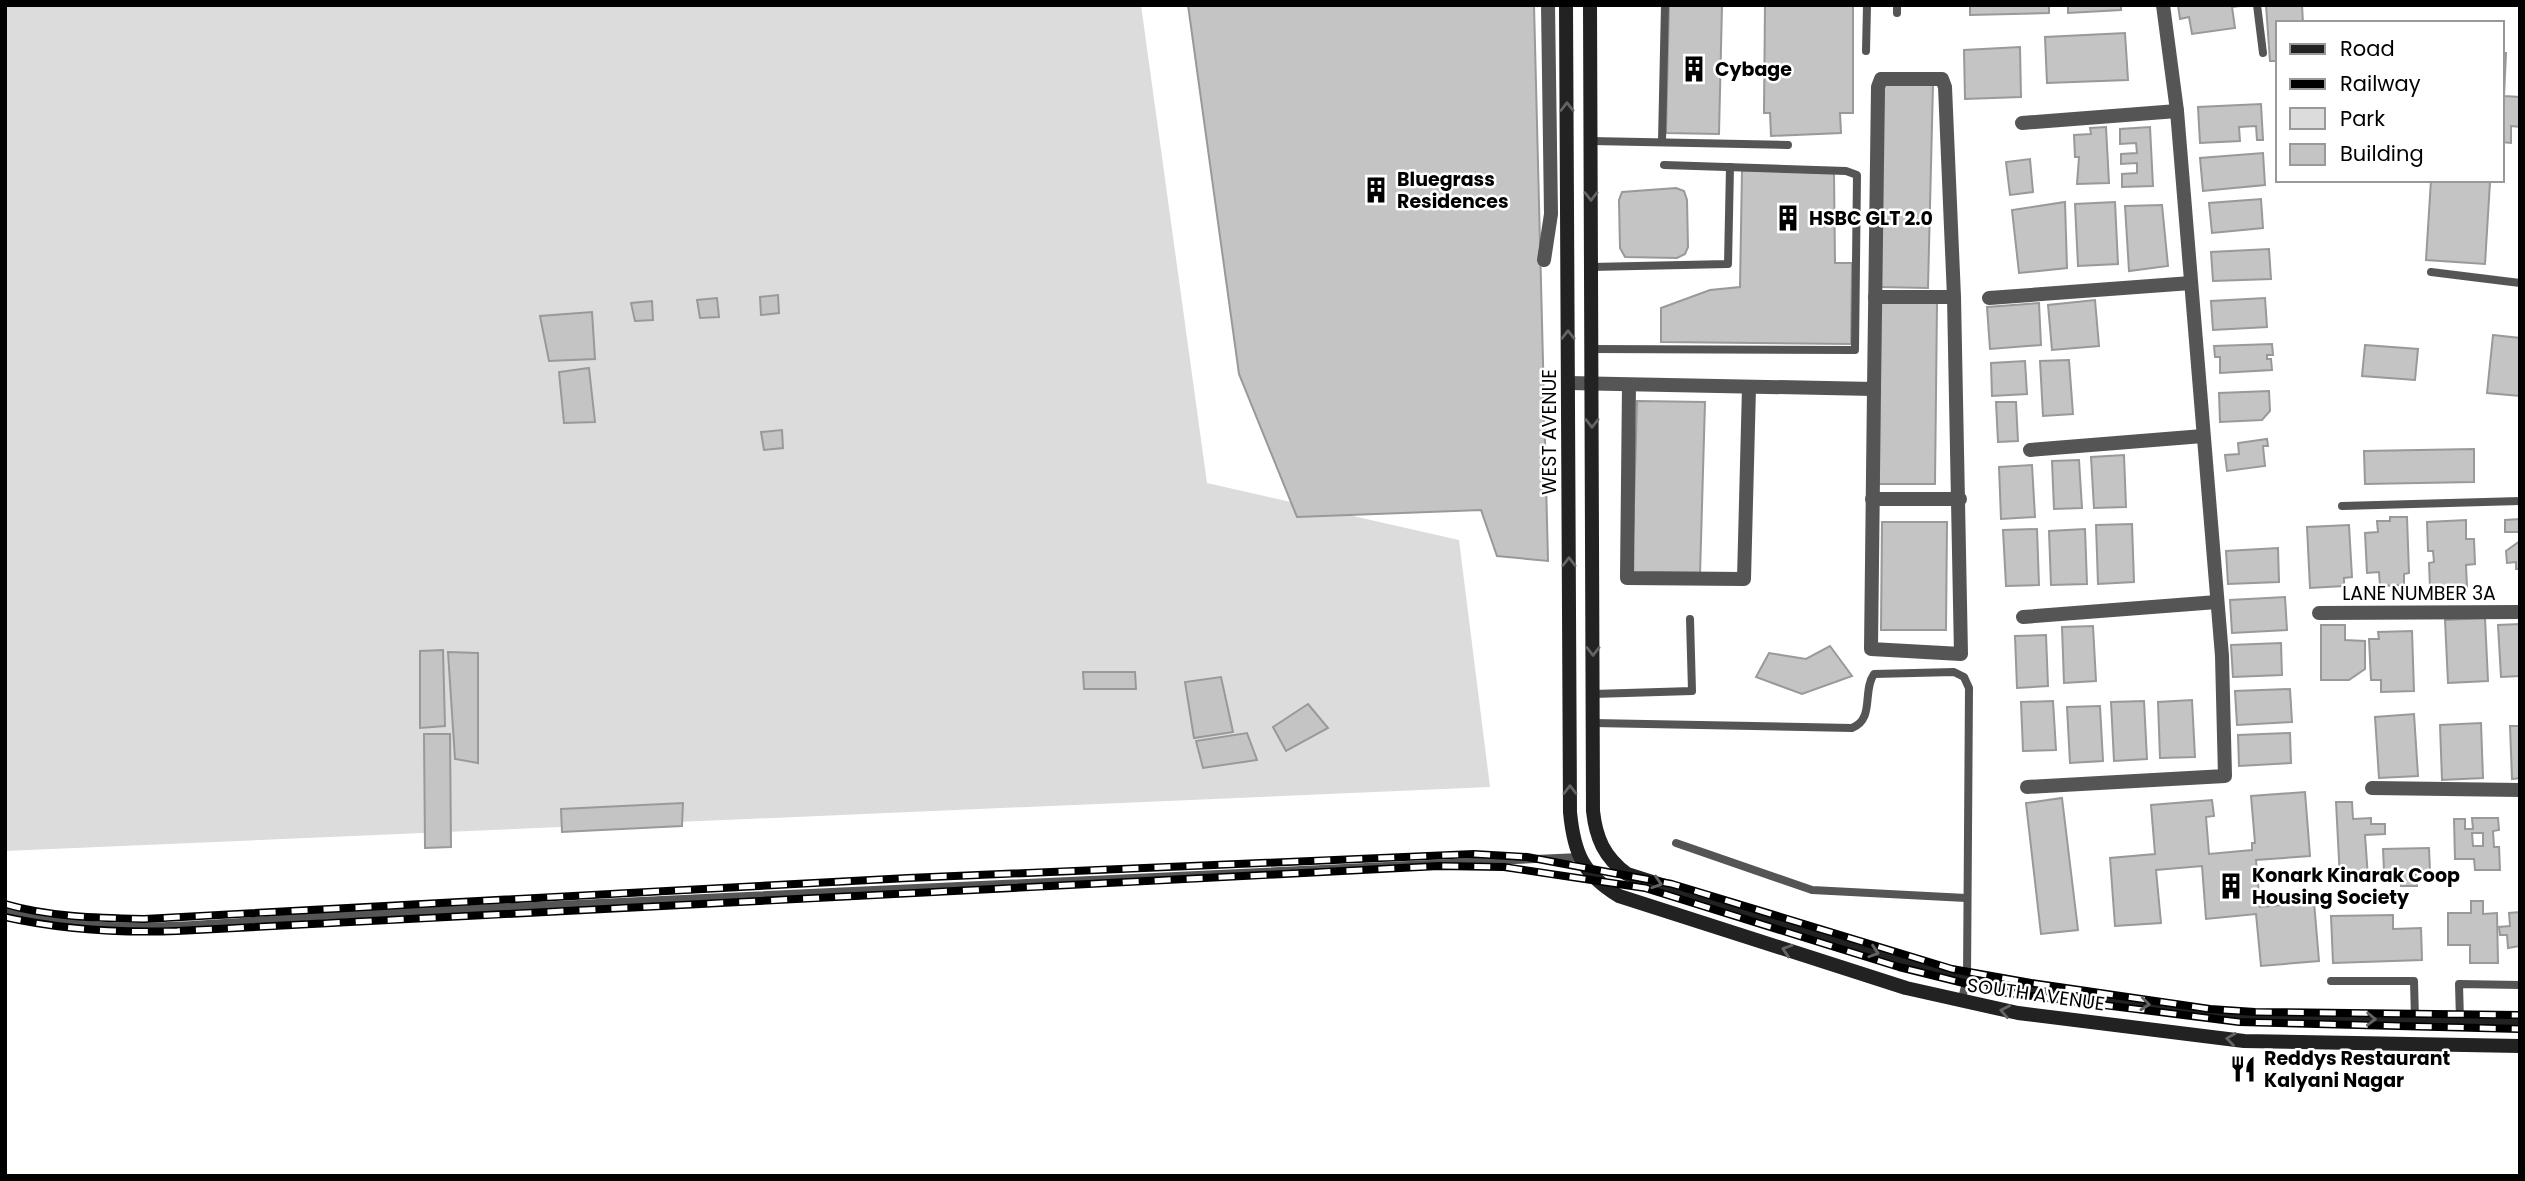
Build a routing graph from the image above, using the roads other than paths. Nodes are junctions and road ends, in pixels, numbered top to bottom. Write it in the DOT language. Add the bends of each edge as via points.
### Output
graph roads {
  1 [pos="1548,5"];
  2 [pos="1566,5"];
  3 [pos="1590,5"];
  4 [pos="1665,5"];
  5 [pos="1867,5"];
  6 [pos="2163,5"];
  7 [pos="2257,5"];
  8 [pos="1866,51"];
  9 [pos="2263,53"];
  10 [pos="2177,111"];
  11 [pos="2022,123"];
  12 [pos="1591,141"];
  13 [pos="1662,141"];
  14 [pos="1788,145"];
  15 [pos="1664,165"];
  16 [pos="1730,167"];
  17 [pos="1544,260"];
  18 [pos="1591,267"];
  19 [pos="2431,272"];
  20 [pos="2191,283"];
  21 [pos="2520,283"];
  22 [pos="1875,297"];
  23 [pos="1954,297"];
  24 [pos="1989,298"];
  25 [pos="1592,349"];
  26 [pos="1568,383"];
  27 [pos="1592,384"];
  28 [pos="1629,385"];
  29 [pos="1749,387"];
  30 [pos="1874,389"];
  31 [pos="2203,436"];
  32 [pos="2030,450"];
  33 [pos="1872,499"];
  34 [pos="1960,499"];
  35 [pos="2520,501"];
  36 [pos="2342,506"];
  37 [pos="2217,602"];
  38 [pos="2520,612"];
  39 [pos="2319,613"];
  40 [pos="2023,617"];
  41 [pos="1690,619"];
  42 [pos="1593,694"];
  43 [pos="1593,723"];
  44 [pos="2027,787"];
  45 [pos="2372,788"];
  46 [pos="2520,790"];
  47 [pos="1676,843"];
  48 [pos="1580,857"];
  49 [pos="1966,898"];
  50 [pos="5,910"];
  51 [pos="1967,979"];
  52 [pos="2331,981"];
  53 [pos="2520,985"];
  54 [pos="1961,1002"];
  55 [pos="2415,1019"];
  56 [pos="2460,1020"];
  57 [pos="2520,1022"];
  58 [pos="2520,1046"];
  1 -- 17 [label="street" via="1551,214"];
  26 -- 2 [label="main road, WEST AVENUE, one-way"];
  3 -- 12 [label="main road"];
  4 -- 13 [label="lane"];
  5 -- 8 [label="lane"];
  6 -- 10 [label="street"];
  7 -- 9 [label="lane"];
  10 -- 11 [label="street"];
  10 -- 20 [label="street"];
  12 -- 13 [label="lane"];
  12 -- 18 [label="main road, one-way"];
  13 -- 14 [label="lane"];
  15 -- 16 [label="lane"];
  16 -- 18 [label="lane" via="1728,264"];
  16 -- 25 [label="lane" via="1857,175 1854,350"];
  18 -- 25 [label="main road"];
  19 -- 21 [label="lane"];
  20 -- 24 [label="street"];
  20 -- 31 [label="street"];
  22 -- 23 [label="street"];
  22 -- 23 [label="street" via="1881,79 1942,79 1945,87"];
  22 -- 30 [label="street"];
  23 -- 34 [label="street"];
  25 -- 27 [label="main road"];
  26 -- 27 [label="street"];
  48 -- 26 [label="main road, WEST AVENUE, one-way" via="1570,812"];
  27 -- 28 [label="street"];
  27 -- 42 [label="main road, one-way"];
  28 -- 29 [label="street"];
  28 -- 29 [label="street" via="1627,578 1744,579"];
  29 -- 30 [label="street"];
  30 -- 33 [label="street"];
  31 -- 32 [label="street"];
  31 -- 37 [label="street"];
  33 -- 34 [label="street"];
  33 -- 34 [label="street" via="1871,649 1961,654"];
  35 -- 36 [label="lane"];
  37 -- 40 [label="street"];
  37 -- 44 [label="street" via="2225,776"];
  38 -- 39 [label="street, LANE NUMBER 3A"];
  41 -- 42 [label="lane" via="1692,691"];
  42 -- 43 [label="main road"];
  43 -- 49 [label="lane" via="1852,728 1865,718 1868,682 1874,674 1954,672 1964,677 1969,688"];
  43 -- 51 [label="main road, SOUTH AVENUE, one-way" via="1594,811 1602,848 1627,874"];
  45 -- 46 [label="street"];
  47 -- 49 [label="lane" via="1812,890"];
  48 -- 50 [label="lane" via="361,914 134,929 45,922"];
  54 -- 48 [label="main road, SOUTH AVENUE, one-way" via="1619,896 1587,872"];
  49 -- 51 [label="lane"];
  51 -- 54 [label="lane"];
  51 -- 55 [label="main road, SOUTH AVENUE, one-way" via="2021,990 2246,1017"];
  52 -- 55 [label="lane" via="2414,981"];
  53 -- 56 [label="lane" via="2459,985"];
  58 -- 54 [label="main road, SOUTH AVENUE, one-way" via="2244,1041"];
  55 -- 56 [label="main road, SOUTH AVENUE"];
  56 -- 57 [label="main road, SOUTH AVENUE"];
}
